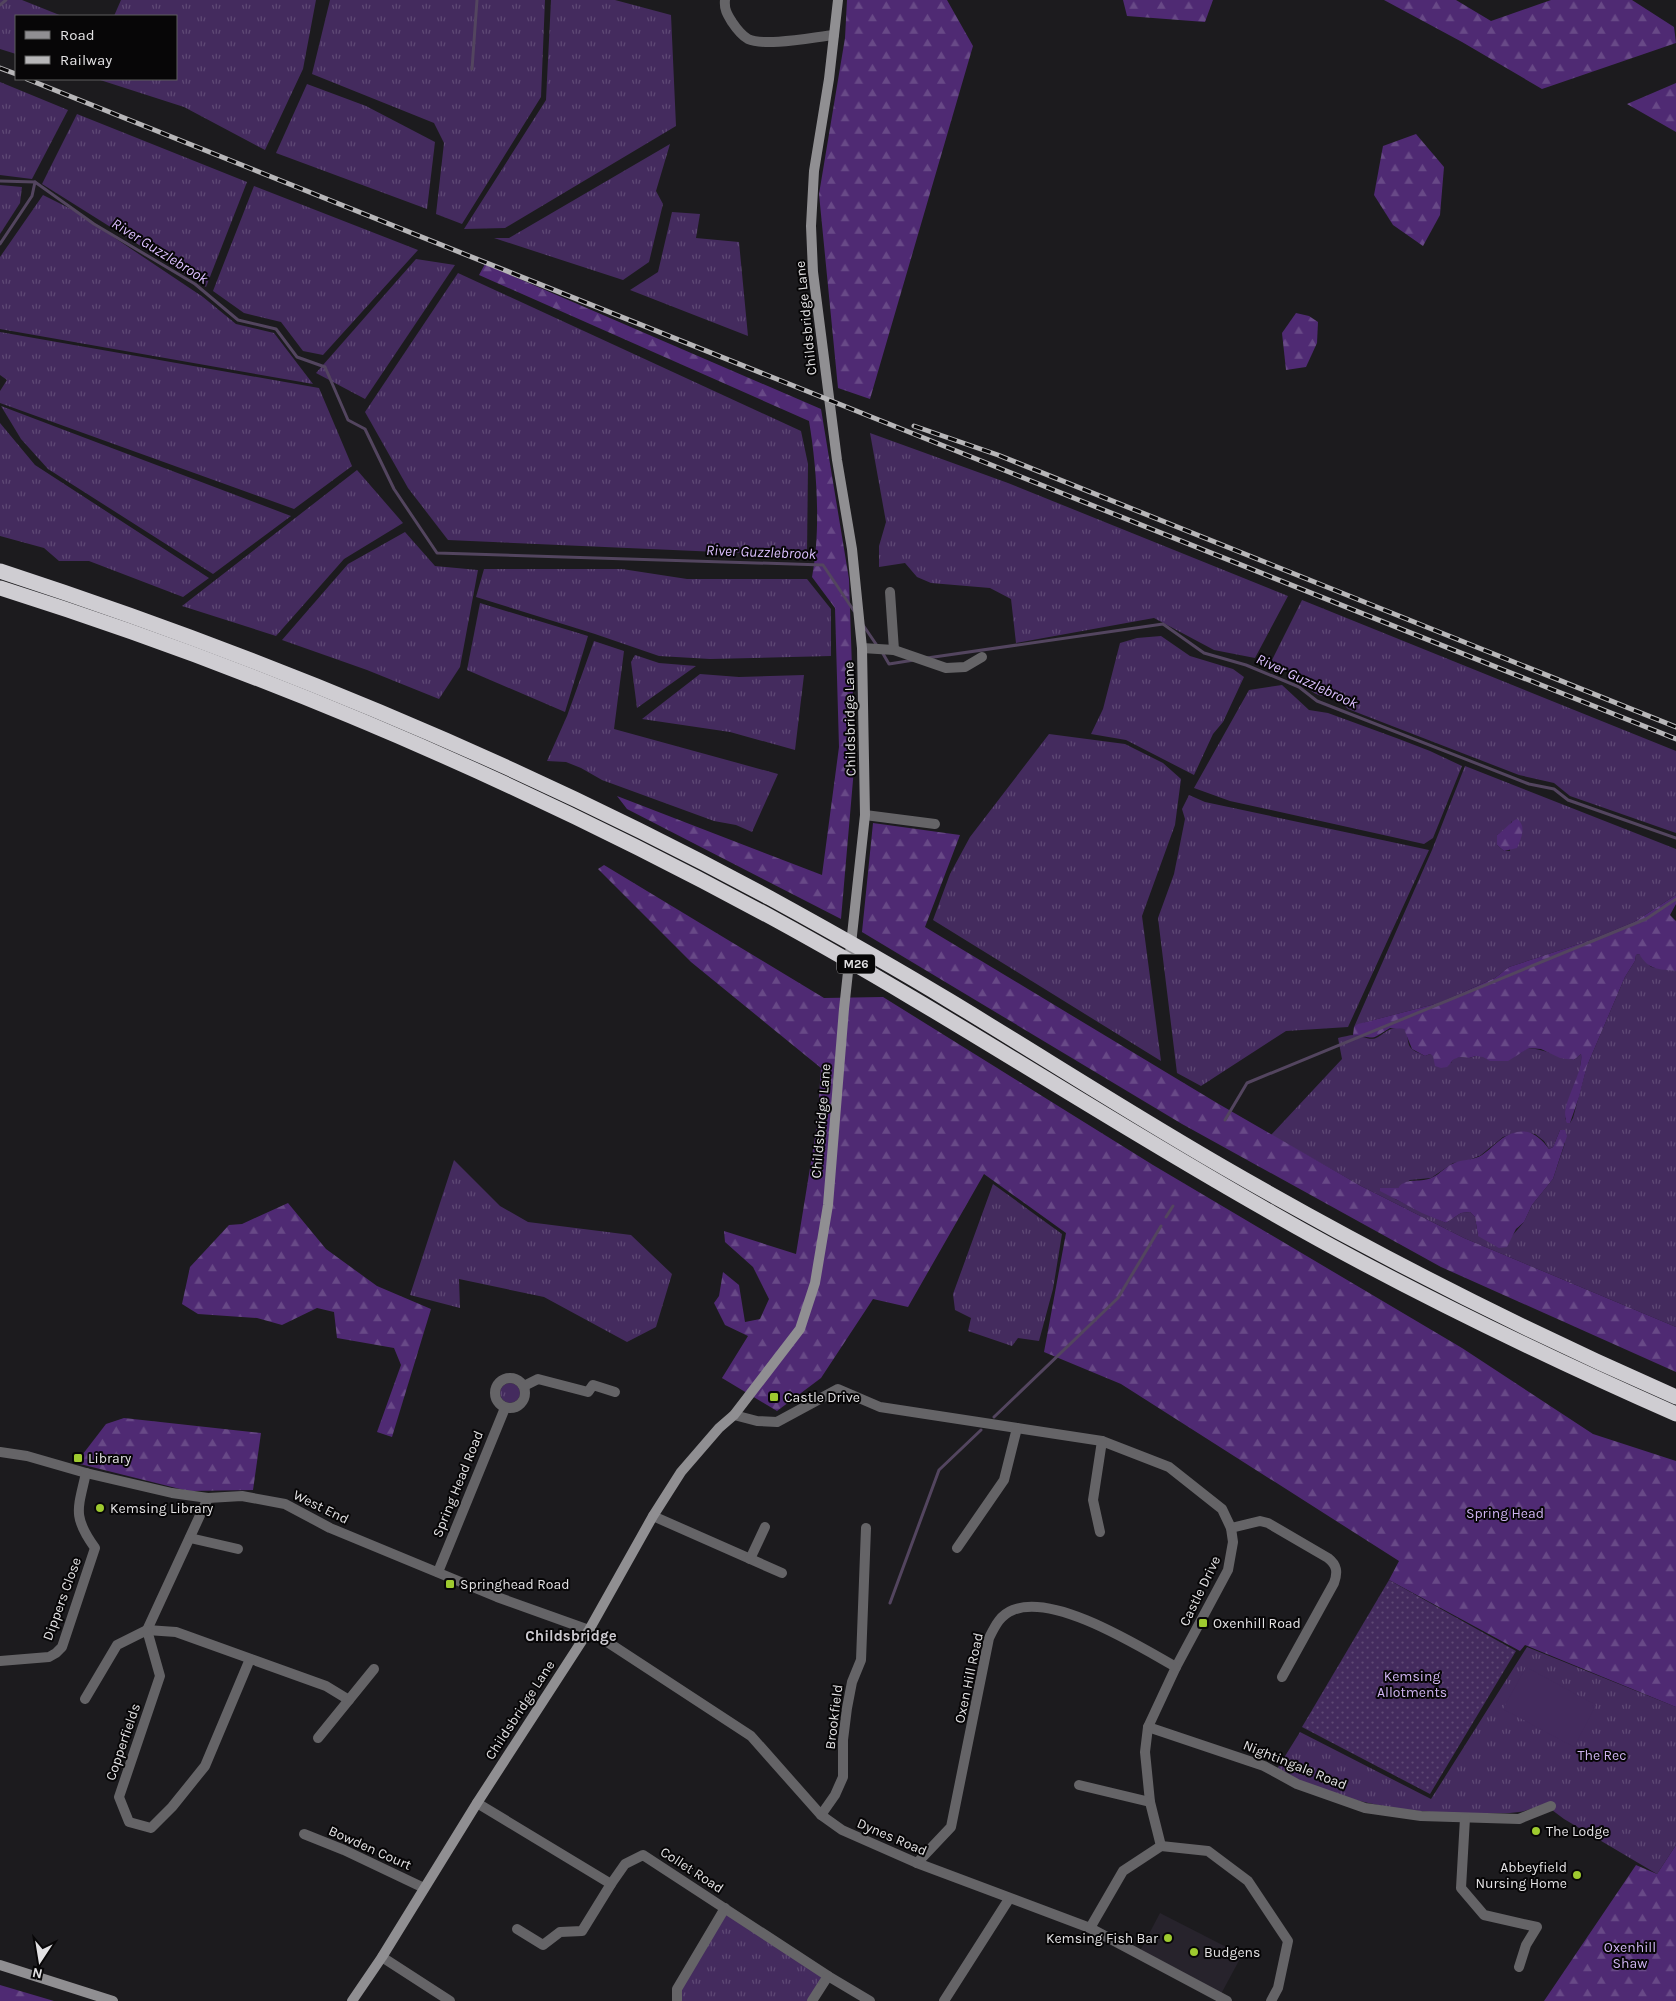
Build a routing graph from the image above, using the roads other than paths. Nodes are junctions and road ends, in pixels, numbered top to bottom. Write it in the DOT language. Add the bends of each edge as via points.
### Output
graph roads {
  1 [pos="725,0"];
  2 [pos="838,0"];
  3 [pos="834,35"];
  4 [pos="0,571"];
  5 [pos="0,588"];
  6 [pos="890,592"];
  7 [pos="862,648"];
  8 [pos="894,650"];
  9 [pos="982,657"];
  10 [pos="865,815"];
  11 [pos="935,824"];
  12 [pos="524,1386"];
  13 [pos="615,1392"];
  14 [pos="1676,1397"];
  15 [pos="505,1408"];
  16 [pos="734,1414"];
  17 [pos="1676,1414"];
  18 [pos="1017,1428"];
  19 [pos="1102,1441"];
  20 [pos="0,1452"];
  21 [pos="86,1473"];
  22 [pos="208,1498"];
  23 [pos="653,1516"];
  24 [pos="765,1528"];
  25 [pos="866,1528"];
  26 [pos="1231,1528"];
  27 [pos="1100,1532"];
  28 [pos="190,1538"];
  29 [pos="956,1548"];
  30 [pos="238,1550"];
  31 [pos="750,1559"];
  32 [pos="438,1572"];
  33 [pos="782,1573"];
  34 [pos="147,1630"];
  35 [pos="588,1630"];
  36 [pos="250,1659"];
  37 [pos="0,1661"];
  38 [pos="1176,1667"];
  39 [pos="374,1669"];
  40 [pos="1282,1677"];
  41 [pos="85,1699"];
  42 [pos="349,1700"];
  43 [pos="1148,1727"];
  44 [pos="318,1738"];
  45 [pos="1080,1785"];
  46 [pos="477,1802"];
  47 [pos="1150,1802"];
  48 [pos="1551,1806"];
  49 [pos="821,1814"];
  50 [pos="1465,1818"];
  51 [pos="304,1834"];
  52 [pos="1161,1846"];
  53 [pos="918,1863"];
  54 [pos="611,1884"];
  55 [pos="424,1888"];
  56 [pos="1009,1899"];
  57 [pos="725,1908"];
  58 [pos="1090,1928"];
  59 [pos="517,1929"];
  60 [pos="382,1957"];
  61 [pos="0,1965"];
  62 [pos="1519,1967"];
  63 [pos="828,1976"];
  64 [pos="113,2001"];
  65 [pos="352,2001"];
  66 [pos="450,2001"];
  67 [pos="677,2001"];
  68 [pos="812,2001"];
  69 [pos="870,2001"];
  70 [pos="944,2001"];
  71 [pos="1227,2001"];
  72 [pos="1272,2001"];
  1 -- 3 [label="street" via="724,8 732,22 748,38 763,42"];
  2 -- 3 [label="street, Childsbridge Lane"];
  3 -- 7 [label="street, Childsbridge Lane" via="814,171 813,272 852,549"];
  4 -- 14 [label="highway, M26" via="178,632 308,682 465,748 600,810 723,873 896,969 1328,1227 1521,1326"];
  5 -- 17 [label="highway, M26" via="146,637 329,707 449,758 616,836 896,987 1167,1153 1326,1244 1498,1332"];
  6 -- 8 [label="street"];
  7 -- 8 [label="street"];
  7 -- 10 [label="street, Childsbridge Lane"];
  8 -- 9 [label="street" via="946,668 965,667"];
  10 -- 11 [label="street"];
  10 -- 16 [label="street, Childsbridge Lane" via="844,1009 828,1205 815,1283 800,1329"];
  12 -- 13 [label="street" via="538,1379 588,1392 594,1385"];
  12 -- 15 [label="street" via="525,1396 520,1405"];
  12 -- 15 [label="street" via="511,1378 498,1384 495,1399"];
  15 -- 32 [label="street, Spring Head Road"];
  16 -- 18 [label="street, Castle Drive" via="757,1421 777,1422 838,1389 880,1407"];
  16 -- 23 [label="street, Childsbridge Lane" via="681,1472"];
  18 -- 19 [label="street, Castle Drive"];
  18 -- 29 [label="street" via="1004,1480"];
  19 -- 26 [label="street, Castle Drive" via="1174,1470 1222,1509"];
  19 -- 27 [label="street" via="1093,1500"];
  20 -- 21 [label="street, West End" via="27,1456"];
  21 -- 22 [label="street, West End"];
  21 -- 37 [label="street, Dippers Close" via="78,1511 82,1530 95,1548 62,1647 49,1657"];
  22 -- 28 [label="street"];
  22 -- 32 [label="street, West End" via="242,1496 285,1504 330,1528"];
  23 -- 31 [label="street"];
  23 -- 35 [label="street, Childsbridge Lane"];
  24 -- 31 [label="street"];
  25 -- 49 [label="street, Brookfield" via="861,1660 847,1708 843,1777"];
  26 -- 38 [label="street, Castle Drive" via="1232,1553 1228,1570"];
  26 -- 40 [label="street" via="1260,1521 1268,1523 1328,1558 1337,1569 1334,1584"];
  28 -- 30 [label="street"];
  28 -- 34 [label="street"];
  31 -- 33 [label="street"];
  32 -- 35 [label="street, West End"];
  34 -- 36 [label="street" via="176,1632"];
  34 -- 36 [label="street, Copperfields" via="160,1676 119,1797 129,1822 151,1828 205,1766"];
  34 -- 41 [label="street" via="117,1645"];
  35 -- 46 [label="street, Childsbridge Lane"];
  35 -- 49 [label="street, Dynes Road" via="751,1736"];
  36 -- 42 [label="street" via="326,1686"];
  38 -- 43 [label="street, Castle Drive"];
  38 -- 53 [label="street, Oxen Hill Road" via="1111,1631 1054,1610 1030,1606 1004,1615 989,1638 951,1827"];
  39 -- 42 [label="street"];
  42 -- 44 [label="street"];
  43 -- 47 [label="street, Castle Drive" via="1145,1752"];
  43 -- 50 [label="street, Nightingale Road" via="1264,1766 1297,1784 1364,1808"];
  45 -- 47 [label="street"];
  46 -- 54 [label="street"];
  46 -- 55 [label="street, Childsbridge Lane"];
  47 -- 52 [label="street, Castle Drive"];
  48 -- 50 [label="street, Nightingale Road" via="1519,1819"];
  49 -- 53 [label="street, Dynes Road" via="842,1830"];
  50 -- 62 [label="street" via="1461,1888 1484,1915 1537,1927 1526,1945"];
  51 -- 55 [label="street, Bowden Court"];
  52 -- 58 [label="street" via="1122,1871"];
  52 -- 72 [label="street" via="1208,1851 1248,1881 1288,1941"];
  53 -- 56 [label="street, Dynes Road"];
  54 -- 57 [label="street, Collet Road" via="624,1864 643,1855"];
  54 -- 59 [label="street" via="582,1930 560,1932 543,1945"];
  55 -- 60 [label="street, Childsbridge Lane"];
  56 -- 58 [label="street, Dynes Road"];
  56 -- 70 [label="street"];
  57 -- 63 [label="street, Collet Road"];
  57 -- 67 [label="street" via="677,1989"];
  58 -- 71 [label="street, Dynes Road"];
  60 -- 65 [label="street, Childsbridge Lane"];
  60 -- 66 [label="street"];
  61 -- 64 [label="street"];
  63 -- 68 [label="street"];
  63 -- 69 [label="street, Collet Road"];
}
